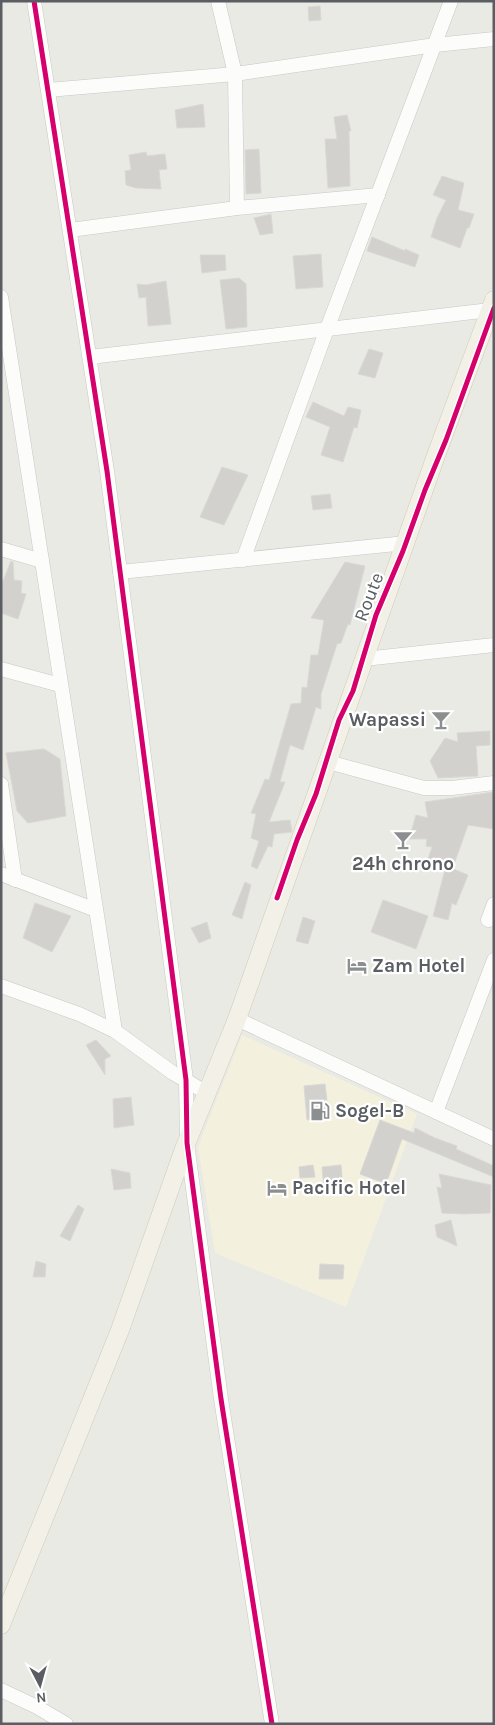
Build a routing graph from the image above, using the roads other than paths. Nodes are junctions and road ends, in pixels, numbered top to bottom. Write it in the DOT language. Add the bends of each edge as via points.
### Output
graph roads {
  1 [pos="34,1"];
  2 [pos="218,1"];
  3 [pos="451,1"];
  4 [pos="494,38"];
  5 [pos="435,45"];
  6 [pos="235,74"];
  7 [pos="48,90"];
  8 [pos="378,196"];
  9 [pos="237,208"];
  10 [pos="70,230"];
  11 [pos="1,297"];
  12 [pos="492,305"];
  13 [pos="327,329"];
  14 [pos="90,357"];
  15 [pos="406,543"];
  16 [pos="1,549"];
  17 [pos="243,560"];
  18 [pos="42,561"];
  19 [pos="120,572"];
  20 [pos="494,645"];
  21 [pos="364,659"];
  22 [pos="1,669"];
  23 [pos="60,685"];
  24 [pos="328,762"];
  25 [pos="494,783"];
  26 [pos="1,784"];
  27 [pos="1,874"];
  28 [pos="15,880"];
  29 [pos="494,904"];
  30 [pos="96,910"];
  31 [pos="494,919"];
  32 [pos="494,960"];
  33 [pos="1,986"];
  34 [pos="488,995"];
  35 [pos="238,1018"];
  36 [pos="115,1030"];
  37 [pos="186,1080"];
  38 [pos="207,1093"];
  39 [pos="436,1112"];
  40 [pos="494,1139"];
  41 [pos="187,1143"];
  42 [pos="1,1626"];
  43 [pos="1,1690"];
  44 [pos="66,1724"];
  45 [pos="272,1724"];
  1 -- 7 [label="street"];
  2 -- 6 [label="street"];
  3 -- 5 [label="street"];
  4 -- 5 [label="street"];
  5 -- 6 [label="street"];
  5 -- 8 [label="street"];
  6 -- 7 [label="street"];
  6 -- 9 [label="street"];
  7 -- 10 [label="street"];
  8 -- 9 [label="street"];
  8 -- 13 [label="street"];
  9 -- 10 [label="street"];
  10 -- 14 [label="street"];
  11 -- 18 [label="street"];
  12 -- 13 [label="street"];
  12 -- 15 [label="main road"];
  13 -- 14 [label="street"];
  13 -- 17 [label="street"];
  14 -- 19 [label="street"];
  15 -- 17 [label="street"];
  15 -- 21 [label="main road"];
  16 -- 18 [label="street"];
  17 -- 19 [label="street"];
  18 -- 23 [label="street"];
  19 -- 37 [label="street"];
  20 -- 21 [label="street"];
  21 -- 24 [label="main road"];
  22 -- 23 [label="street"];
  23 -- 30 [label="street"];
  24 -- 25 [label="street" via="424,788"];
  24 -- 35 [label="main road"];
  26 -- 28 [label="street"];
  27 -- 28 [label="street"];
  28 -- 30 [label="street"];
  29 -- 31 [label="street" via="488,920"];
  30 -- 36 [label="street"];
  32 -- 34 [label="street"];
  33 -- 36 [label="street"];
  34 -- 39 [label="street"];
  35 -- 38 [label="main road"];
  35 -- 39 [label="street"];
  36 -- 37 [label="street"];
  37 -- 38 [label="street"];
  37 -- 41 [label="street"];
  38 -- 41 [label="main road"];
  39 -- 40 [label="street"];
  41 -- 42 [label="main road" via="110,1356"];
  41 -- 45 [label="street" via="221,1399"];
  43 -- 44 [label="street"];
}
